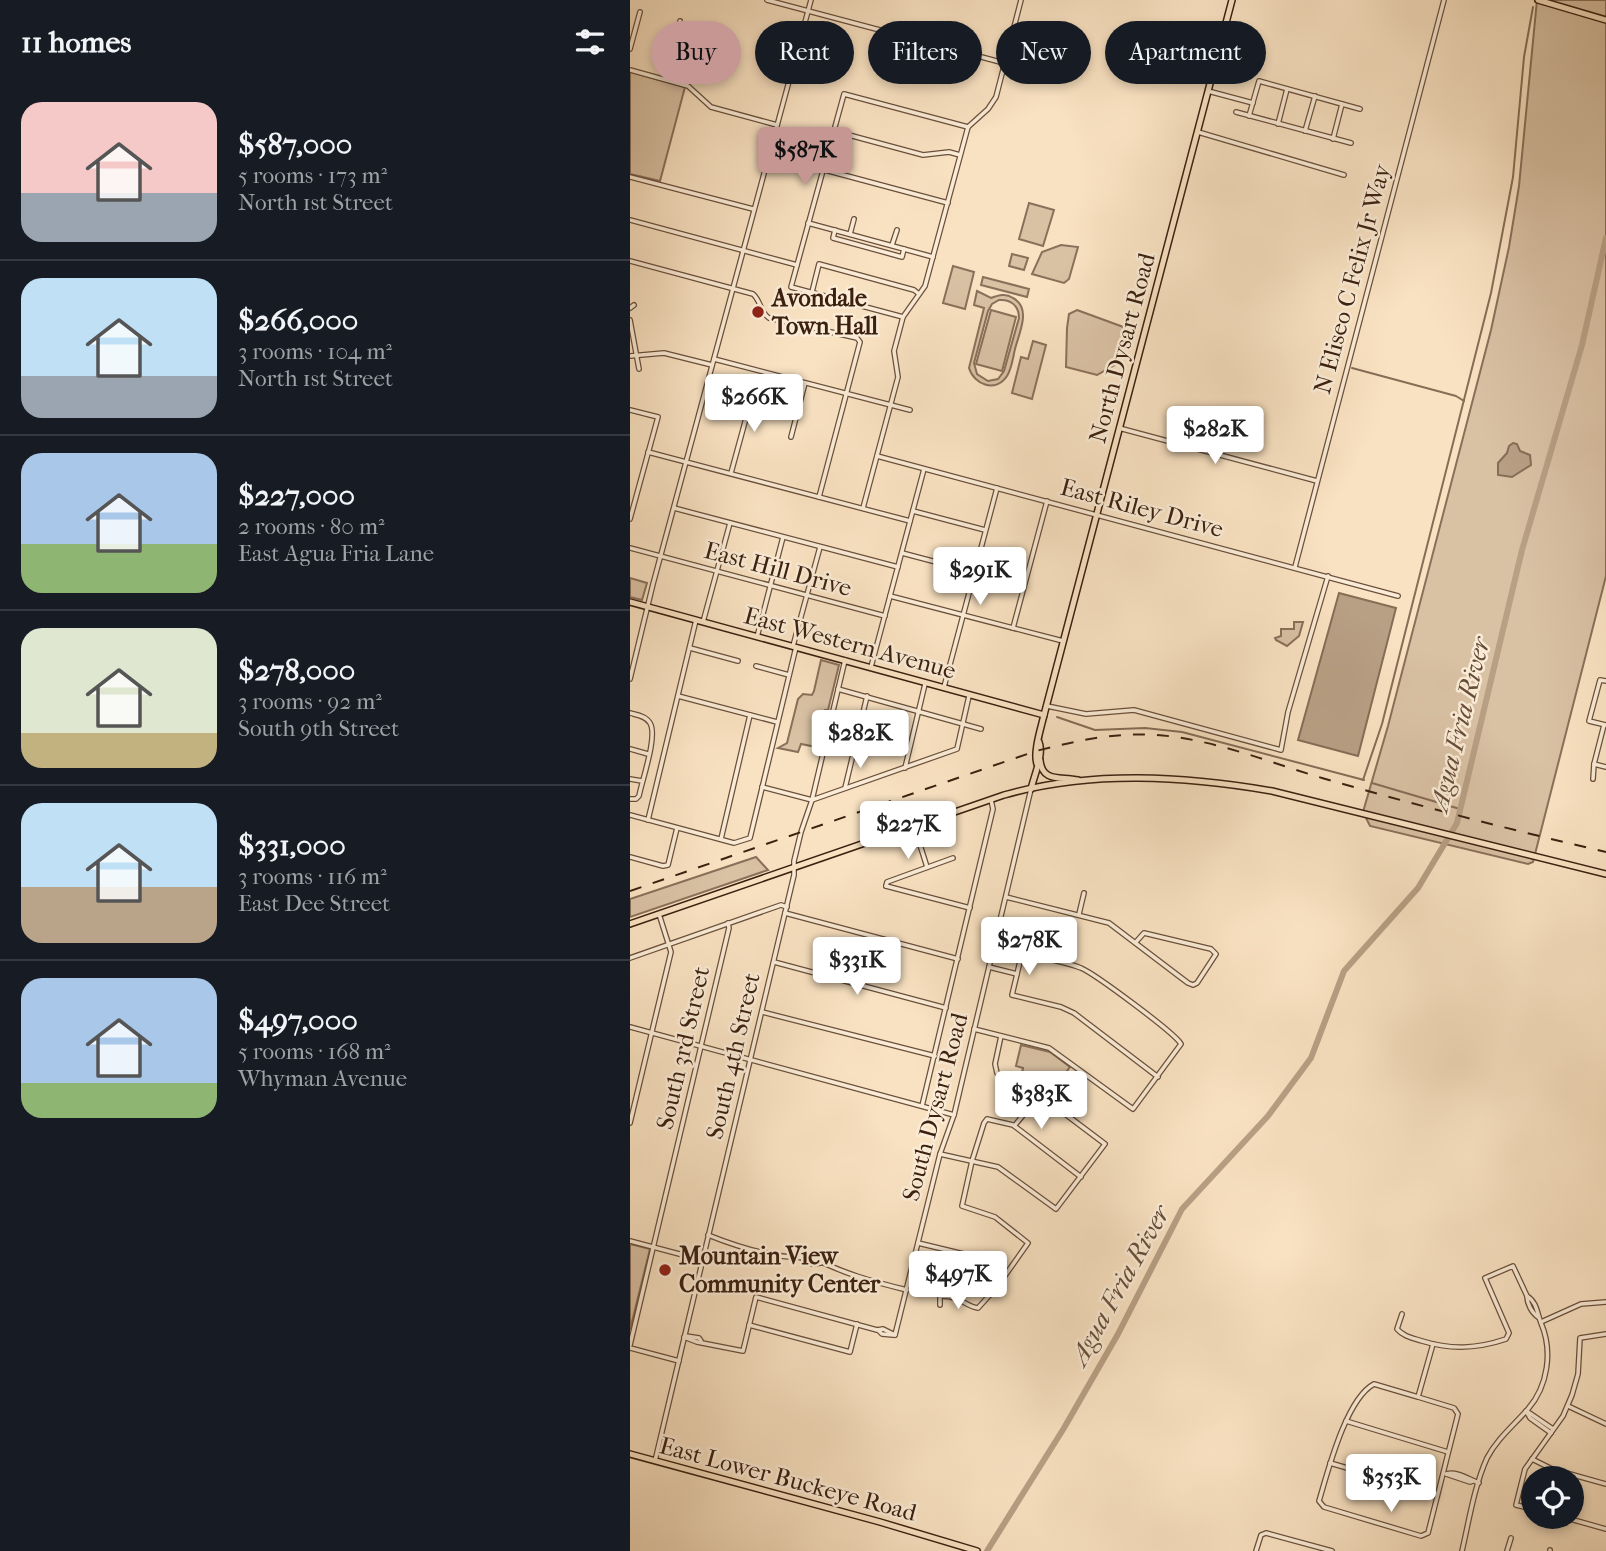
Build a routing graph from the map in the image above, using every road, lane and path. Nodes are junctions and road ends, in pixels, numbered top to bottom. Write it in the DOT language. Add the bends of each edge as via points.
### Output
graph roads {
  1 [pos="767,0"];
  2 [pos="811,0"];
  3 [pos="1021,0"];
  4 [pos="1232,0"];
  5 [pos="1444,0"];
  6 [pos="1538,0"];
  7 [pos="808,11"];
  8 [pos="640,12"];
  9 [pos="1606,20"];
  10 [pos="1015,21"];
  11 [pos="630,49"];
  12 [pos="996,61"];
  13 [pos="630,70"];
  14 [pos="651,75"];
  15 [pos="681,84"];
  16 [pos="998,84"];
  17 [pos="1287,89"];
  18 [pos="1208,91"];
  19 [pos="1315,96"];
  20 [pos="1253,103"];
  21 [pos="1342,104"];
  22 [pos="1360,109"];
  23 [pos="1236,112"];
  24 [pos="1250,116"];
  25 [pos="1278,124"];
  26 [pos="776,125"];
  27 [pos="968,127"];
  28 [pos="834,131"];
  29 [pos="1305,131"];
  30 [pos="1197,132"];
  31 [pos="1333,139"];
  32 [pos="1351,144"];
  33 [pos="769,155"];
  34 [pos="960,155"];
  35 [pos="823,170"];
  36 [pos="1344,175"];
  37 [pos="630,177"];
  38 [pos="948,203"];
  39 [pos="754,210"];
  40 [pos="854,219"];
  41 [pos="630,220"];
  42 [pos="808,223"];
  43 [pos="835,230"];
  44 [pos="897,230"];
  45 [pos="850,234"];
  46 [pos="892,245"];
  47 [pos="904,249"];
  48 [pos="743,251"];
  49 [pos="933,257"];
  50 [pos="630,261"];
  51 [pos="797,265"];
  52 [pos="733,289"];
  53 [pos="812,292"];
  54 [pos="919,294"];
  55 [pos="903,317"];
  56 [pos="630,320"];
  57 [pos="637,355"];
  58 [pos="630,356"];
  59 [pos="714,359"];
  60 [pos="712,365"];
  61 [pos="639,369"];
  62 [pos="805,383"];
  63 [pos="848,394"];
  64 [pos="779,396"];
  65 [pos="891,405"];
  66 [pos="630,410"];
  67 [pos="910,410"];
  68 [pos="1119,428"];
  69 [pos="791,437"];
  70 [pos="648,452"];
  71 [pos="877,456"];
  72 [pos="687,461"];
  73 [pos="924,468"];
  74 [pos="731,473"];
  75 [pos="1317,481"];
  76 [pos="997,488"];
  77 [pos="820,497"];
  78 [pos="1047,501"];
  79 [pos="674,508"];
  80 [pos="863,508"];
  81 [pos="631,510"];
  82 [pos="913,511"];
  83 [pos="1096,515"];
  84 [pos="630,519"];
  85 [pos="910,521"];
  86 [pos="730,522"];
  87 [pos="986,530"];
  88 [pos="783,537"];
  89 [pos="820,546"];
  90 [pos="630,548"];
  91 [pos="902,552"];
  92 [pos="661,556"];
  93 [pos="898,567"];
  94 [pos="1295,567"];
  95 [pos="716,571"];
  96 [pos="975,572"];
  97 [pos="1328,576"];
  98 [pos="771,585"];
  99 [pos="807,595"];
  100 [pos="890,596"];
  101 [pos="1398,596"];
  102 [pos="630,602"];
  103 [pos="648,607"];
  104 [pos="885,615"];
  105 [pos="963,615"];
  106 [pos="699,621"];
  107 [pos="1013,628"];
  108 [pos="757,636"];
  109 [pos="1063,641"];
  110 [pos="795,647"];
  111 [pos="689,648"];
  112 [pos="845,660"];
  113 [pos="738,661"];
  114 [pos="756,666"];
  115 [pos="872,667"];
  116 [pos="789,675"];
  117 [pos="630,679"];
  118 [pos="1606,681"];
  119 [pos="926,682"];
  120 [pos="944,687"];
  121 [pos="838,689"];
  122 [pos="969,694"];
  123 [pos="678,696"];
  124 [pos="867,696"];
  125 [pos="1046,706"];
  126 [pos="919,710"];
  127 [pos="630,713"];
  128 [pos="750,715"];
  129 [pos="1044,715"];
  130 [pos="778,722"];
  131 [pos="963,723"];
  132 [pos="1605,725"];
  133 [pos="981,729"];
  134 [pos="630,749"];
  135 [pos="649,754"];
  136 [pos="1038,762"];
  137 [pos="1594,764"];
  138 [pos="1606,767"];
  139 [pos="905,768"];
  140 [pos="630,779"];
  141 [pos="1593,779"];
  142 [pos="1084,781"];
  143 [pos="642,782"];
  144 [pos="762,787"];
  145 [pos="845,788"];
  146 [pos="1031,789"];
  147 [pos="630,799"];
  148 [pos="812,800"];
  149 [pos="991,800"];
  150 [pos="630,816"];
  151 [pos="648,820"];
  152 [pos="914,826"];
  153 [pos="677,828"];
  154 [pos="721,840"];
  155 [pos="630,857"];
  156 [pos="953,858"];
  157 [pos="795,867"];
  158 [pos="927,867"];
  159 [pos="1606,874"];
  160 [pos="1084,893"];
  161 [pos="1006,897"];
  162 [pos="787,907"];
  163 [pos="970,908"];
  164 [pos="785,913"];
  165 [pos="659,914"];
  166 [pos="1079,914"];
  167 [pos="728,923"];
  168 [pos="630,924"];
  169 [pos="1135,943"];
  170 [pos="670,944"];
  171 [pos="630,958"];
  172 [pos="958,959"];
  173 [pos="774,962"];
  174 [pos="989,967"];
  175 [pos="1017,974"];
  176 [pos="946,1008"];
  177 [pos="762,1012"];
  178 [pos="630,1027"];
  179 [pos="974,1029"];
  180 [pos="651,1033"];
  181 [pos="1001,1036"];
  182 [pos="701,1048"];
  183 [pos="935,1056"];
  184 [pos="750,1061"];
  185 [pos="997,1073"];
  186 [pos="1158,1077"];
  187 [pos="922,1106"];
  188 [pos="954,1115"];
  189 [pos="630,1123"];
  190 [pos="1015,1126"];
  191 [pos="940,1154"];
  192 [pos="972,1161"];
  193 [pos="1081,1177"];
  194 [pos="708,1235"];
  195 [pos="630,1241"];
  196 [pos="918,1243"];
  197 [pos="653,1247"];
  198 [pos="950,1251"];
  199 [pos="703,1260"];
  200 [pos="1004,1278"];
  201 [pos="906,1290"];
  202 [pos="940,1296"];
  203 [pos="1606,1302"];
  204 [pos="940,1305"];
  205 [pos="1402,1314"];
  206 [pos="1541,1322"];
  207 [pos="858,1324"];
  208 [pos="749,1325"];
  209 [pos="1606,1334"];
  210 [pos="684,1337"];
  211 [pos="1433,1344"];
  212 [pos="630,1346"];
  213 [pos="679,1361"];
  214 [pos="1418,1397"];
  215 [pos="1567,1406"];
  216 [pos="1526,1411"];
  217 [pos="1346,1421"];
  218 [pos="1606,1424"];
  219 [pos="1552,1431"];
  220 [pos="1448,1452"];
  221 [pos="630,1454"];
  222 [pos="1532,1459"];
  223 [pos="655,1461"];
  224 [pos="1330,1463"];
  225 [pos="1528,1466"];
  226 [pos="1444,1473"];
  227 [pos="1521,1482"];
  228 [pos="1479,1483"];
  229 [pos="1606,1484"];
  230 [pos="1437,1494"];
  231 [pos="1521,1506"];
  232 [pos="1584,1523"];
  233 [pos="1606,1529"];
  234 [pos="1511,1538"];
  235 [pos="977,1551"];
  236 [pos="1256,1551"];
  237 [pos="1332,1551"];
  238 [pos="1461,1551"];
  239 [pos="1507,1551"];
  1 -- 7 [label="street"];
  2 -- 7 [label="street"];
  3 -- 10 [label="street"];
  4 -- 18 [label="main road, North Dysart Road"];
  5 -- 75 [label="street, N Eliseo C Felix Jr Way"];
  6 -- 9 [label="main road"];
  7 -- 12 [label="street"];
  7 -- 26 [label="street"];
  8 -- 11 [label="street"];
  13 -- 14 [label="street"];
  15 -- 26 [label="street" via="691,87 711,107"];
  16 -- 27 [label="street" via="993,104"];
  17 -- 19 [label="street"];
  17 -- 20 [label="street" via="1259,81"];
  17 -- 25 [label="street"];
  18 -- 20 [label="street"];
  18 -- 30 [label="main road, North Dysart Road"];
  19 -- 21 [label="street"];
  19 -- 29 [label="street"];
  20 -- 24 [label="street"];
  21 -- 22 [label="street"];
  21 -- 31 [label="street"];
  23 -- 24 [label="street"];
  24 -- 25 [label="street"];
  25 -- 29 [label="street"];
  26 -- 33 [label="street"];
  27 -- 28 [label="street" via="844,94"];
  27 -- 34 [label="street"];
  28 -- 34 [label="street" via="923,155"];
  28 -- 35 [label="street"];
  29 -- 31 [label="street"];
  30 -- 36 [label="street"];
  30 -- 68 [label="main road, North Dysart Road"];
  31 -- 32 [label="street"];
  33 -- 35 [label="street"];
  33 -- 39 [label="street"];
  34 -- 38 [label="street"];
  35 -- 38 [label="street"];
  35 -- 42 [label="street"];
  37 -- 39 [label="street"];
  38 -- 49 [label="street"];
  39 -- 48 [label="street"];
  40 -- 45 [label="street"];
  41 -- 48 [label="street"];
  42 -- 43 [label="street"];
  42 -- 51 [label="street"];
  43 -- 45 [label="street"];
  43 -- 47 [label="street" via="833,238 902,257"];
  44 -- 46 [label="street"];
  45 -- 46 [label="street"];
  46 -- 47 [label="street"];
  47 -- 49 [label="street"];
  48 -- 51 [label="street"];
  48 -- 52 [label="street"];
  49 -- 54 [label="street"];
  50 -- 52 [label="street"];
  51 -- 53 [label="street" via="791,287"];
  52 -- 59 [label="street"];
  52 -- 63 [label="street" via="755,296 769,318 857,338 860,342"];
  53 -- 54 [label="street" via="819,264"];
  53 -- 55 [label="street"];
  54 -- 55 [label="street"];
  55 -- 65 [label="street" via="894,351 898,377"];
  56 -- 57 [label="street"];
  57 -- 58 [label="street"];
  57 -- 60 [label="street" via="664,352"];
  57 -- 61 [label="street"];
  59 -- 60 [label="street"];
  59 -- 62 [label="street"];
  60 -- 72 [label="street"];
  62 -- 63 [label="street"];
  62 -- 69 [label="street"];
  63 -- 65 [label="street"];
  63 -- 77 [label="street"];
  64 -- 74 [label="street" via="754,389"];
  65 -- 67 [label="street"];
  65 -- 71 [label="street"];
  66 -- 70 [label="street" via="658,417"];
  68 -- 75 [label="street"];
  68 -- 83 [label="main road, North Dysart Road"];
  70 -- 72 [label="street"];
  70 -- 81 [label="street"];
  71 -- 73 [label="street, East Riley Drive"];
  71 -- 80 [label="street"];
  72 -- 74 [label="street"];
  72 -- 79 [label="street"];
  73 -- 76 [label="street, East Riley Drive"];
  73 -- 82 [label="street"];
  74 -- 77 [label="street"];
  75 -- 94 [label="street, N Eliseo C Felix Jr Way"];
  76 -- 78 [label="street, East Riley Drive"];
  76 -- 87 [label="street"];
  77 -- 80 [label="street"];
  78 -- 83 [label="street, East Riley Drive"];
  78 -- 107 [label="street"];
  79 -- 86 [label="street"];
  79 -- 92 [label="street"];
  80 -- 85 [label="street"];
  81 -- 84 [label="street"];
  82 -- 85 [label="street"];
  82 -- 87 [label="street"];
  83 -- 94 [label="street, East Riley Drive"];
  83 -- 109 [label="main road, North Dysart Road"];
  85 -- 91 [label="street"];
  86 -- 88 [label="street"];
  86 -- 95 [label="street"];
  87 -- 96 [label="street"];
  88 -- 89 [label="street"];
  88 -- 98 [label="street"];
  89 -- 93 [label="street"];
  89 -- 99 [label="street"];
  90 -- 92 [label="street, East Hill Drive"];
  91 -- 93 [label="street"];
  91 -- 96 [label="street"];
  92 -- 95 [label="street, East Hill Drive"];
  92 -- 103 [label="street"];
  93 -- 100 [label="street"];
  94 -- 97 [label="street, East Riley Drive"];
  95 -- 98 [label="street, East Hill Drive"];
  95 -- 106 [label="street"];
  96 -- 105 [label="street"];
  97 -- 101 [label="street, East Riley Drive"];
  97 -- 125 [label="street" via="1282,750 1134,710 1086,714"];
  98 -- 99 [label="street, East Hill Drive"];
  98 -- 108 [label="street"];
  99 -- 104 [label="street, East Hill Drive"];
  99 -- 110 [label="street"];
  100 -- 104 [label="street"];
  100 -- 105 [label="street"];
  102 -- 103 [label="main road, East Western Avenue"];
  103 -- 106 [label="main road, East Western Avenue"];
  103 -- 117 [label="street"];
  104 -- 115 [label="street"];
  105 -- 107 [label="street"];
  105 -- 120 [label="street"];
  106 -- 108 [label="main road, East Western Avenue"];
  106 -- 111 [label="street"];
  107 -- 109 [label="street"];
  108 -- 110 [label="main road, East Western Avenue"];
  109 -- 125 [label="main road, North Dysart Road"];
  110 -- 112 [label="main road, East Western Avenue"];
  110 -- 116 [label="street"];
  111 -- 113 [label="street"];
  111 -- 123 [label="street"];
  112 -- 115 [label="main road, East Western Avenue"];
  112 -- 121 [label="street, South 4th Street"];
  114 -- 116 [label="street"];
  115 -- 119 [label="main road, East Western Avenue"];
  116 -- 130 [label="street"];
  118 -- 132 [label="street" via="1600,680 1589,721"];
  119 -- 120 [label="main road, East Western Avenue"];
  119 -- 126 [label="street"];
  120 -- 122 [label="main road, East Western Avenue"];
  121 -- 124 [label="street"];
  121 -- 148 [label="street, South 4th Street"];
  122 -- 129 [label="main road, East Western Avenue"];
  122 -- 131 [label="street"];
  123 -- 128 [label="street"];
  123 -- 151 [label="street"];
  124 -- 126 [label="street"];
  124 -- 145 [label="street"];
  125 -- 129 [label="main road, South Dysart Road"];
  126 -- 131 [label="street"];
  126 -- 139 [label="street"];
  127 -- 135 [label="street" via="650,723"];
  128 -- 130 [label="street"];
  128 -- 154 [label="street"];
  129 -- 136 [label="main road, South Dysart Road"];
  130 -- 144 [label="street"];
  131 -- 133 [label="street"];
  131 -- 139 [label="street" via="957,749"];
  132 -- 137 [label="street"];
  134 -- 135 [label="street"];
  135 -- 143 [label="street"];
  136 -- 142 [label="main road" via="1049,778"];
  136 -- 146 [label="main road, South Dysart Road"];
  137 -- 138 [label="street"];
  137 -- 141 [label="street"];
  139 -- 145 [label="street"];
  140 -- 143 [label="street"];
  142 -- 146 [label="main road"];
  142 -- 159 [label="main road" via="1167,779 1231,784 1363,812"];
  143 -- 147 [label="street" via="637,798"];
  144 -- 148 [label="street"];
  144 -- 154 [label="street" via="750,838 734,843"];
  145 -- 148 [label="street"];
  146 -- 149 [label="main road"];
  146 -- 161 [label="street, South Dysart Road"];
  148 -- 157 [label="street, South 4th Street"];
  149 -- 152 [label="main road"];
  149 -- 163 [label="street"];
  150 -- 151 [label="street"];
  151 -- 153 [label="street"];
  152 -- 157 [label="main road"];
  152 -- 158 [label="street"];
  153 -- 154 [label="street"];
  153 -- 155 [label="street" via="668,864"];
  156 -- 158 [label="street"];
  157 -- 162 [label="street, South 4th Street"];
  157 -- 165 [label="main road"];
  158 -- 163 [label="street" via="886,886"];
  160 -- 166 [label="street"];
  161 -- 166 [label="street"];
  161 -- 174 [label="street, South Dysart Road"];
  162 -- 164 [label="street, South 4th Street"];
  162 -- 167 [label="street" via="781,905"];
  163 -- 172 [label="street"];
  164 -- 172 [label="street"];
  164 -- 173 [label="street, South 4th Street"];
  165 -- 168 [label="main road"];
  165 -- 170 [label="street"];
  166 -- 169 [label="street" via="1109,923"];
  167 -- 170 [label="street"];
  167 -- 182 [label="street, South 3rd Street"];
  169 -- 169 [label="street" via="1193,985 1216,954 1144,933"];
  170 -- 171 [label="street"];
  170 -- 180 [label="street"];
  172 -- 176 [label="street"];
  173 -- 176 [label="street"];
  173 -- 177 [label="street, South 4th Street"];
  174 -- 175 [label="street"];
  174 -- 179 [label="street, South Dysart Road"];
  175 -- 186 [label="street" via="1013,995 1074,1013"];
  175 -- 186 [label="street" via="1023,953 1091,973 1181,1044"];
  176 -- 183 [label="street"];
  177 -- 183 [label="street"];
  177 -- 184 [label="street, South 4th Street"];
  178 -- 180 [label="street"];
  179 -- 181 [label="street"];
  179 -- 188 [label="street, South Dysart Road"];
  180 -- 182 [label="street"];
  180 -- 189 [label="street"];
  181 -- 185 [label="street"];
  181 -- 186 [label="street" via="1049,1048 1133,1109"];
  182 -- 184 [label="street"];
  182 -- 197 [label="street, South 3rd Street"];
  183 -- 187 [label="street"];
  184 -- 187 [label="street"];
  184 -- 194 [label="street, South 4th Street"];
  187 -- 188 [label="street"];
  188 -- 191 [label="street, South Dysart Road"];
  190 -- 192 [label="street" via="987,1119"];
  190 -- 193 [label="street"];
  190 -- 193 [label="street" via="1039,1095 1044,1096 1105,1144"];
  191 -- 192 [label="street"];
  191 -- 196 [label="street, South Dysart Road"];
  192 -- 193 [label="street" via="998,1167 1056,1209"];
  192 -- 200 [label="street" via="962,1206 995,1217 1028,1243"];
  194 -- 199 [label="street, South 4th Street"];
  194 -- 201 [label="street"];
  195 -- 197 [label="street"];
  196 -- 198 [label="street"];
  196 -- 201 [label="street, South Dysart Road"];
  197 -- 199 [label="street"];
  197 -- 212 [label="street, South 3rd Street"];
  198 -- 200 [label="street" via="980,1259"];
  198 -- 202 [label="street"];
  199 -- 210 [label="street, South 4th Street"];
  200 -- 202 [label="street" via="976,1309 960,1298"];
  201 -- 207 [label="street, South Dysart Road" via="895,1335"];
  202 -- 204 [label="street"];
  203 -- 206 [label="street" via="1581,1304"];
  205 -- 211 [label="street" via="1397,1329 1402,1335"];
  206 -- 211 [label="street" via="1513,1266 1485,1278 1509,1333 1506,1339 1476,1347"];
  206 -- 216 [label="street" via="1546,1369 1540,1390"];
  207 -- 208 [label="street" via="757,1297"];
  207 -- 208 [label="street" via="850,1352"];
  208 -- 210 [label="street" via="743,1351"];
  209 -- 215 [label="street" via="1580,1338 1578,1374"];
  210 -- 213 [label="street, South 4th Street"];
  211 -- 214 [label="street"];
  212 -- 213 [label="street"];
  213 -- 223 [label="street, South 4th Street"];
  214 -- 217 [label="street" via="1374,1384"];
  214 -- 220 [label="street" via="1454,1408 1458,1414"];
  215 -- 218 [label="street"];
  215 -- 219 [label="street"];
  216 -- 219 [label="street"];
  216 -- 228 [label="street" via="1492,1450"];
  217 -- 220 [label="street"];
  217 -- 224 [label="street"];
  219 -- 222 [label="street"];
  220 -- 226 [label="street"];
  221 -- 223 [label="main road, East Lower Buckeye Road"];
  222 -- 225 [label="street"];
  222 -- 229 [label="street"];
  223 -- 235 [label="main road, East Lower Buckeye Road"];
  224 -- 230 [label="street"];
  224 -- 230 [label="street" via="1319,1501 1324,1507 1422,1536 1428,1533"];
  226 -- 228 [label="street"];
  226 -- 230 [label="street"];
  227 -- 231 [label="street" via="1516,1505"];
  228 -- 238 [label="street"];
  232 -- 233 [label="street"];
  234 -- 239 [label="street"];
  236 -- 237 [label="street" via="1263,1533"];
}
